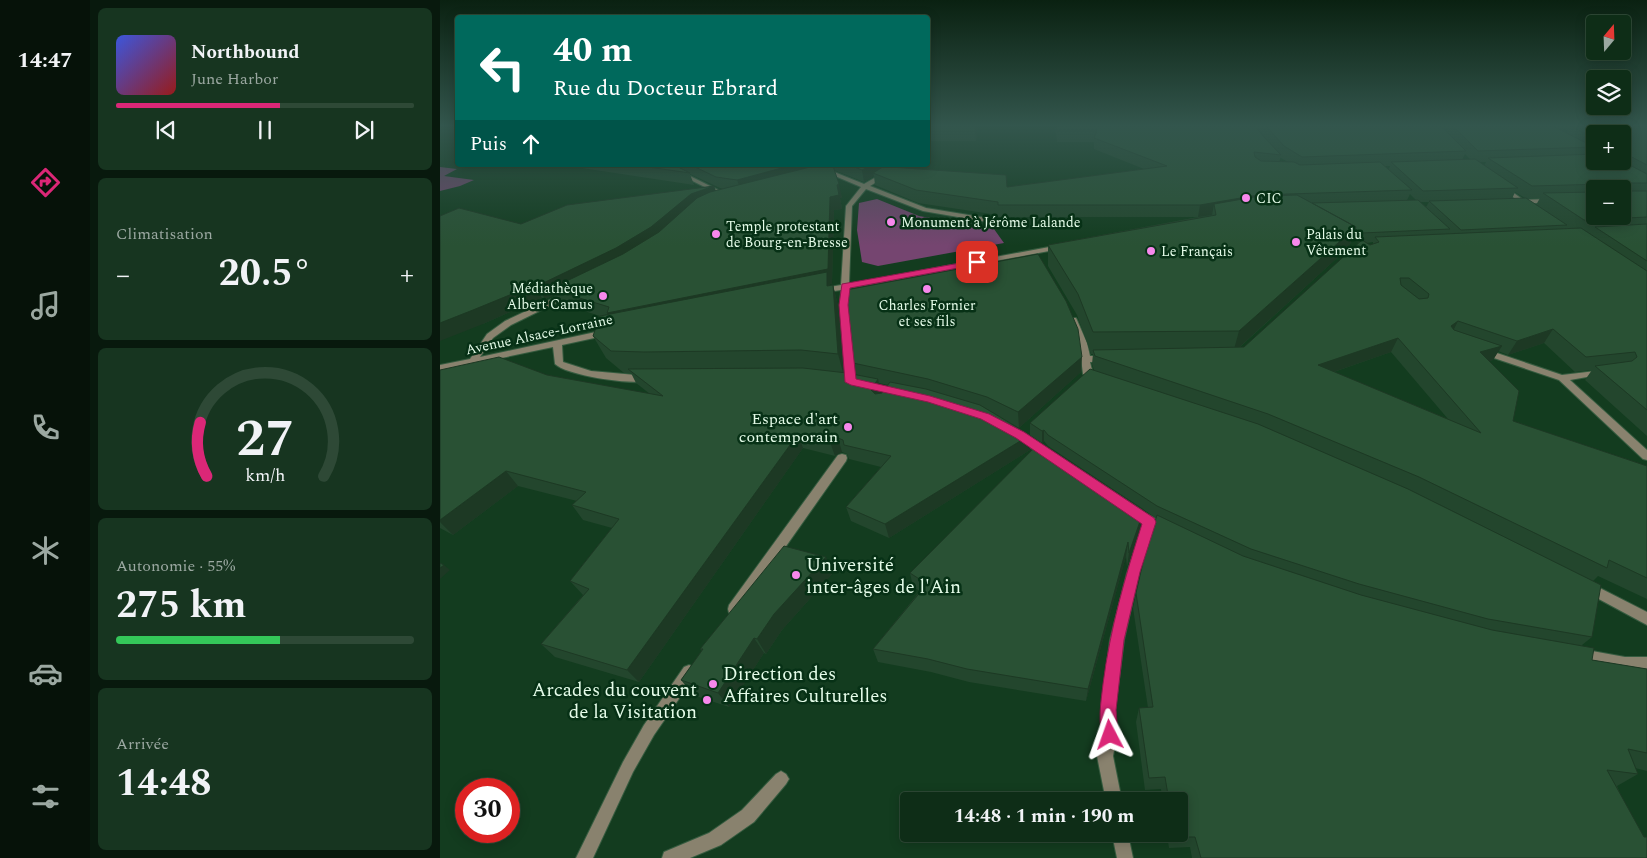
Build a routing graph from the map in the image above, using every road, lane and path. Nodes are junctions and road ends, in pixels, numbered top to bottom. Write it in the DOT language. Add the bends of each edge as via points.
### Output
graph roads {
  1 [pos="668,167"];
  2 [pos="817,167"];
  3 [pos="898,167"];
  4 [pos="828,172"];
  5 [pos="819,174"];
  6 [pos="1499,185"];
  7 [pos="866,186"];
  8 [pos="724,195"];
  9 [pos="1559,201"];
  10 [pos="1513,202"];
  11 [pos="1523,202"];
  12 [pos="1537,212"];
  13 [pos="993,222"];
  14 [pos="1071,245"];
  15 [pos="845,286"];
  16 [pos="576,290"];
  17 [pos="817,292"];
  18 [pos="1071,315"];
  19 [pos="616,331"];
  20 [pos="558,343"];
  21 [pos="1478,350"];
  22 [pos="1086,359"];
  23 [pos="1114,359"];
  24 [pos="473,361"];
  25 [pos="440,368"];
  26 [pos="1611,371"];
  27 [pos="1089,377"];
  28 [pos="1562,378"];
  29 [pos="656,379"];
  30 [pos="851,382"];
  31 [pos="1020,431"];
  32 [pos="1647,456"];
  33 [pos="842,458"];
  34 [pos="1056,459"];
  35 [pos="1118,500"];
  36 [pos="1150,522"];
  37 [pos="1175,534"];
  38 [pos="1574,580"];
  39 [pos="728,617"];
  40 [pos="1647,619"];
  41 [pos="1566,652"];
  42 [pos="1647,663"];
  43 [pos="693,665"];
  44 [pos="781,779"];
  45 [pos="1112,792"];
  46 [pos="1122,842"];
  47 [pos="584,858"];
  48 [pos="670,858"];
  49 [pos="1125,858"];
  1 -- 8 [label="street"];
  2 -- 4 [label="street"];
  3 -- 7 [label="street"];
  4 -- 5 [label="street"];
  4 -- 7 [label="street"];
  6 -- 11 [label="street"];
  7 -- 13 [label="street" via="925,210"];
  7 -- 15 [label="street" via="849,206"];
  9 -- 11 [label="street"];
  10 -- 11 [label="street"];
  11 -- 12 [label="street"];
  14 -- 15 [label="street" via="1036,256"];
  15 -- 17 [label="street"];
  15 -- 30 [label="street"];
  16 -- 24 [label="street" via="508,323 490,336"];
  18 -- 22 [label="street"];
  19 -- 20 [label="street, Avenue Alsace-Lorraine"];
  20 -- 24 [label="street, Avenue Alsace-Lorraine"];
  20 -- 29 [label="street" via="559,364 573,371"];
  21 -- 28 [label="street"];
  22 -- 23 [label="street"];
  22 -- 27 [label="street"];
  24 -- 25 [label="street, Avenue Alsace-Lorraine"];
  26 -- 28 [label="street"];
  28 -- 32 [label="street"];
  31 -- 34 [label="street"];
  33 -- 39 [label="street"];
  35 -- 36 [label="street"];
  36 -- 37 [label="street"];
  36 -- 45 [label="street" via="1133,572 1117,640 1108,710 1110,735 1104,756"];
  38 -- 40 [label="street"];
  41 -- 42 [label="street"];
  43 -- 47 [label="street" via="628,767"];
  44 -- 48 [label="street" via="748,816 715,839"];
  46 -- 49 [label="street"];
}
